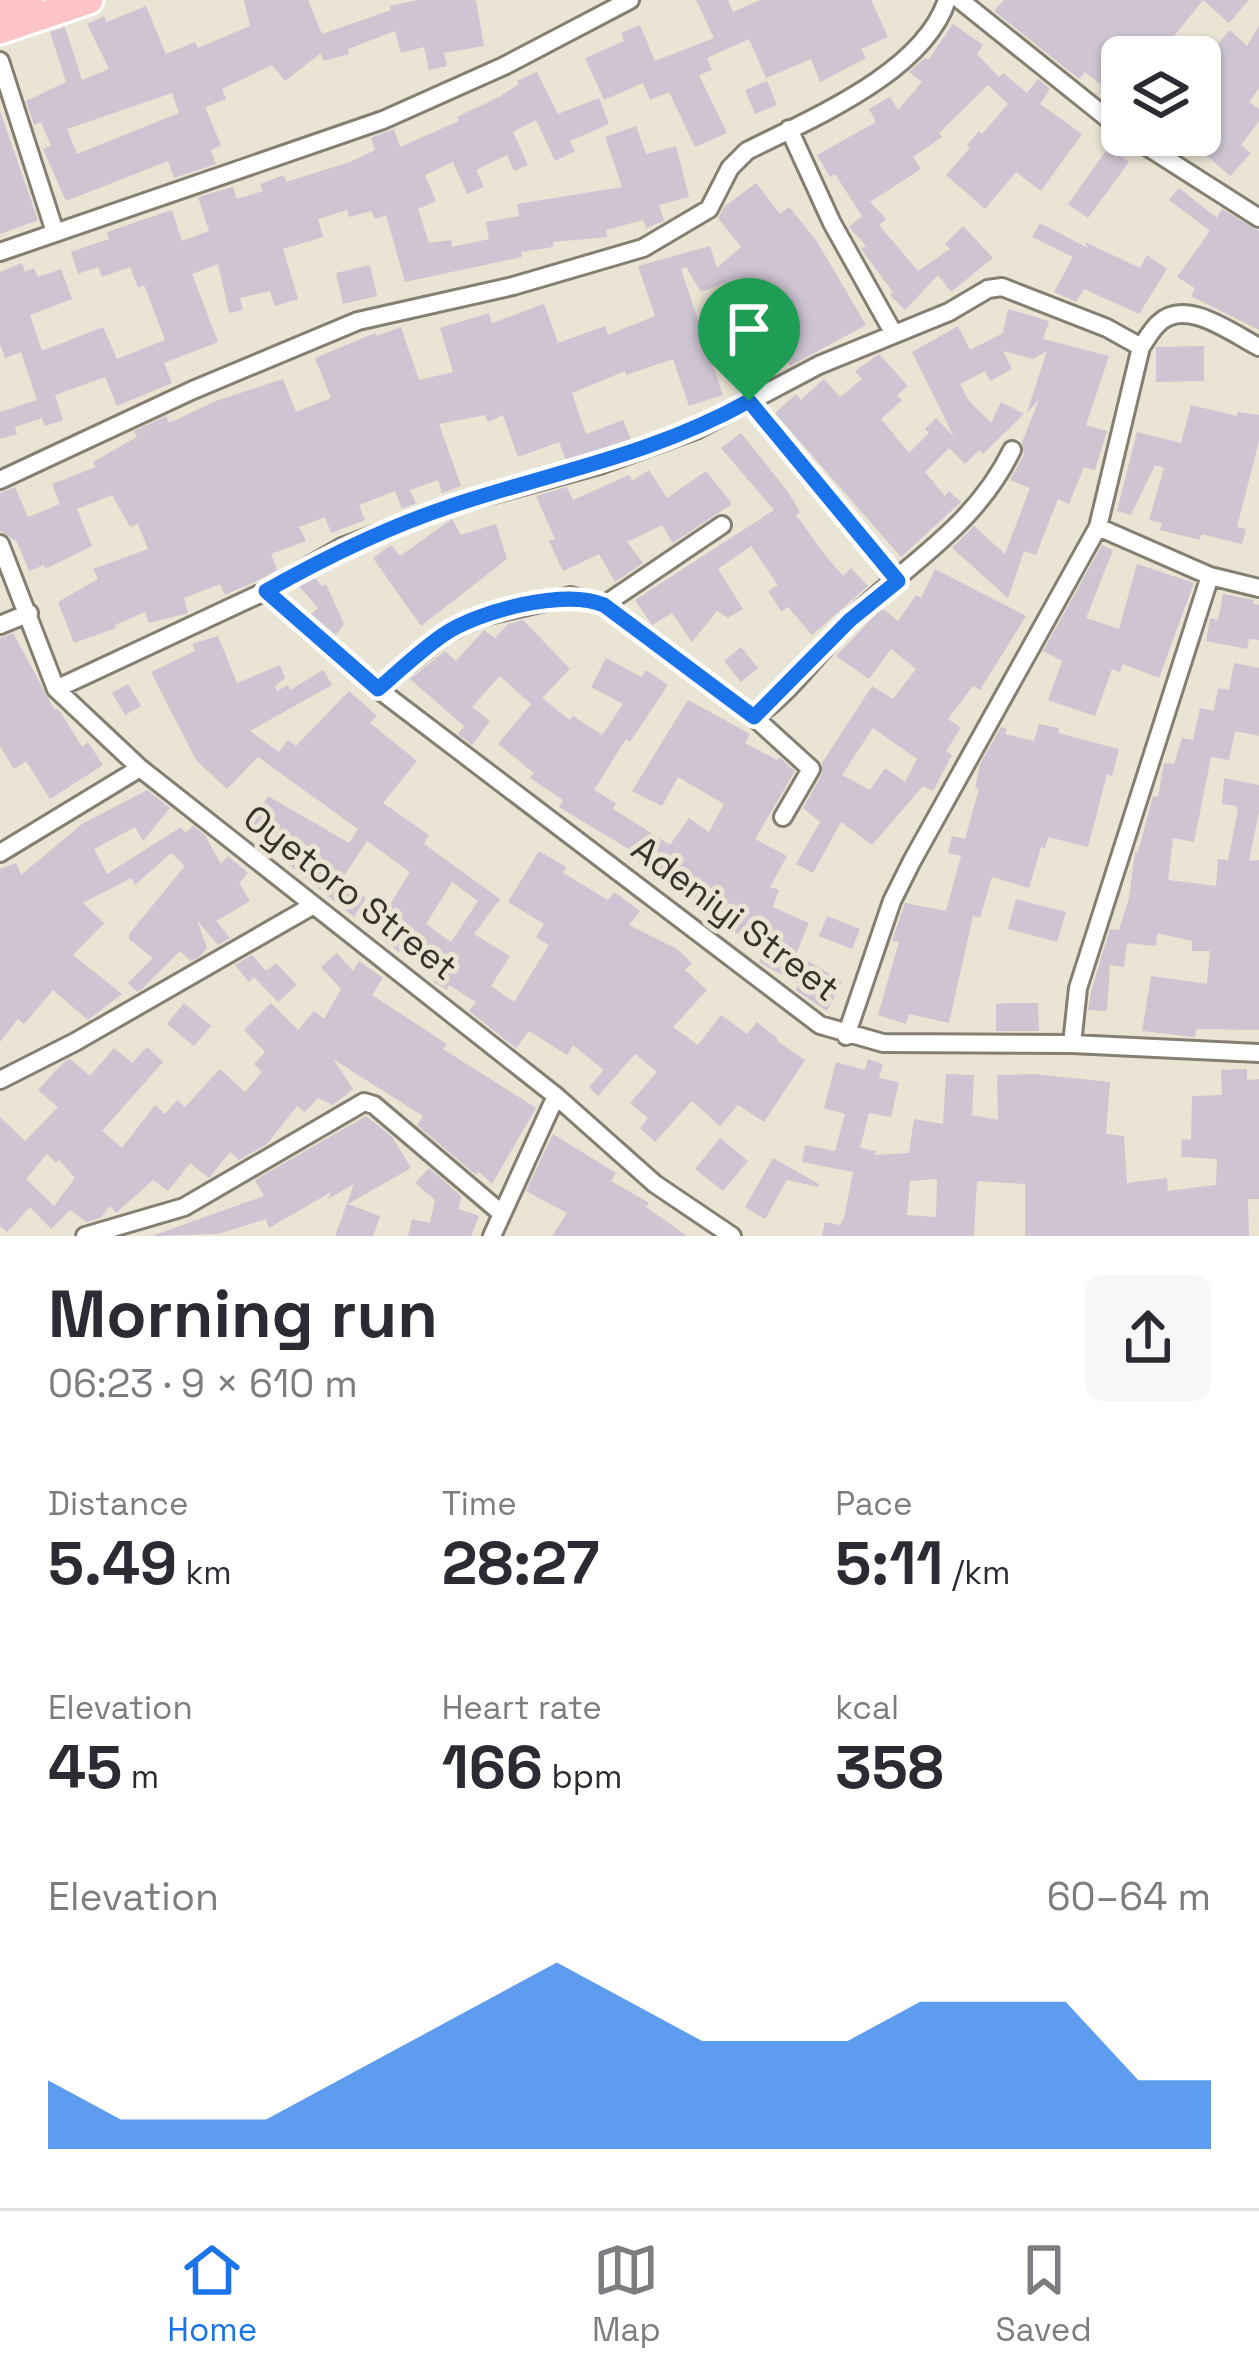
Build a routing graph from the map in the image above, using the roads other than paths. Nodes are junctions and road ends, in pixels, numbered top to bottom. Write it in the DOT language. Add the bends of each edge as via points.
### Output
graph roads {
  1 [pos="28,0"];
  2 [pos="89,0"];
  3 [pos="630,0"];
  4 [pos="946,0"];
  5 [pos="960,0"];
  6 [pos="0,10"];
  7 [pos="0,30"];
  8 [pos="0,61"];
  9 [pos="1101,113"];
  10 [pos="789,129"];
  11 [pos="1162,156"];
  12 [pos="1259,218"];
  13 [pos="55,232"];
  14 [pos="0,252"];
  15 [pos="894,334"];
  16 [pos="1141,347"];
  17 [pos="1259,347"];
  18 [pos="749,401"];
  19 [pos="1012,450"];
  20 [pos="0,480"];
  21 [pos="722,525"];
  22 [pos="1098,527"];
  23 [pos="0,544"];
  24 [pos="1210,576"];
  25 [pos="898,581"];
  26 [pos="1259,588"];
  27 [pos="266,591"];
  28 [pos="604,605"];
  29 [pos="29,613"];
  30 [pos="0,625"];
  31 [pos="56,689"];
  32 [pos="378,689"];
  33 [pos="754,717"];
  34 [pos="140,767"];
  35 [pos="783,817"];
  36 [pos="0,853"];
  37 [pos="312,906"];
  38 [pos="846,1036"];
  39 [pos="1072,1044"];
  40 [pos="1259,1054"];
  41 [pos="0,1080"];
  42 [pos="556,1096"];
  43 [pos="500,1212"];
  44 [pos="85,1236"];
  45 [pos="492,1236"];
  46 [pos="732,1236"];
  1 -- 6 [label="main road"];
  2 -- 7 [label="main road"];
  3 -- 13 [label="street" via="383,121"];
  4 -- 10 [label="street" via="939,23 898,66"];
  5 -- 9 [label="street"];
  8 -- 13 [label="street"];
  10 -- 15 [label="street"];
  10 -- 20 [label="street" via="747,151 709,209 643,248 358,321"];
  11 -- 12 [label="street"];
  13 -- 14 [label="street"];
  15 -- 16 [label="street" via="1002,287"];
  15 -- 18 [label="street"];
  16 -- 17 [label="street" via="1160,321 1184,313"];
  16 -- 22 [label="street"];
  18 -- 25 [label="street"];
  18 -- 27 [label="street" via="666,442 362,539"];
  19 -- 25 [label="street" via="980,503"];
  21 -- 28 [label="street"];
  22 -- 24 [label="street"];
  22 -- 38 [label="street" via="892,902"];
  23 -- 29 [label="street, Oyetoro Street"];
  24 -- 26 [label="street"];
  24 -- 39 [label="street" via="1078,988"];
  25 -- 33 [label="street"];
  27 -- 31 [label="street"];
  27 -- 32 [label="street, Adeniyi Street"];
  28 -- 32 [label="street" via="571,596 484,616 444,635"];
  28 -- 33 [label="street"];
  29 -- 30 [label="street"];
  29 -- 31 [label="street, Oyetoro Street"];
  31 -- 34 [label="street, Oyetoro Street"];
  32 -- 38 [label="street, Adeniyi Street" via="820,1025"];
  33 -- 35 [label="street" via="811,769"];
  34 -- 36 [label="street"];
  34 -- 37 [label="street, Oyetoro Street"];
  37 -- 41 [label="street"];
  37 -- 42 [label="street, Oyetoro Street"];
  38 -- 39 [label="street, Adeniyi Street"];
  39 -- 40 [label="street, Adeniyi Street"];
  42 -- 43 [label="street"];
  42 -- 46 [label="street, Oyetoro Street" via="655,1184"];
  43 -- 44 [label="street" via="364,1102 184,1207"];
  43 -- 45 [label="street"];
}
